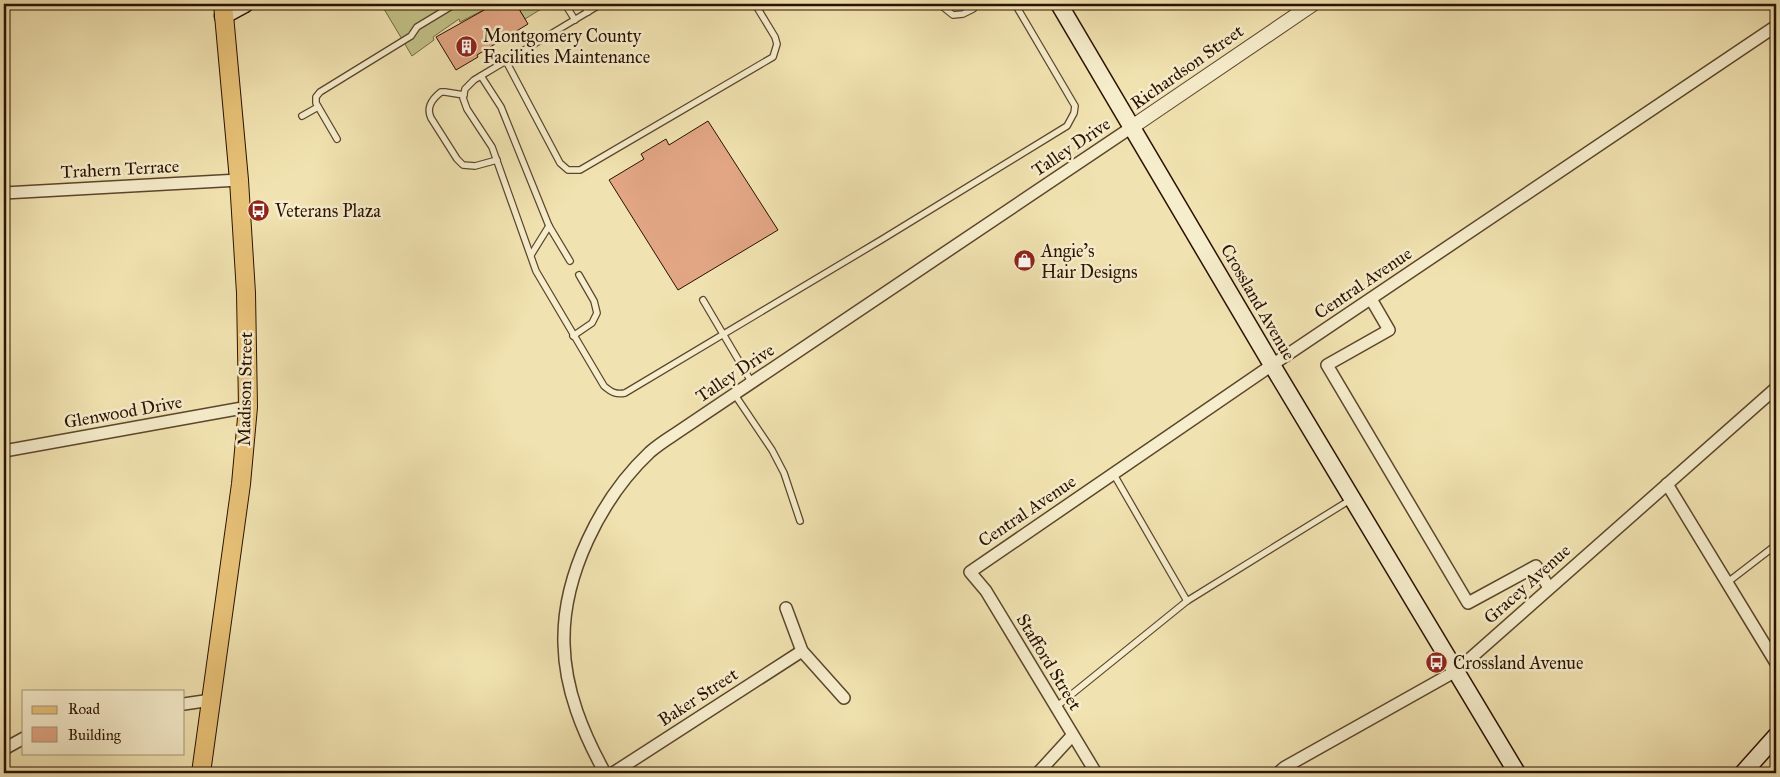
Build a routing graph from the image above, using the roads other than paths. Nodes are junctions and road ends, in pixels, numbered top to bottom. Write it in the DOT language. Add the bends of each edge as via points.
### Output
graph roads {
  1 [pos="245,4"];
  2 [pos="455,4"];
  3 [pos="565,4"];
  4 [pos="583,4"];
  5 [pos="601,4"];
  6 [pos="755,4"];
  7 [pos="1015,4"];
  8 [pos="1059,4"];
  9 [pos="1312,4"];
  10 [pos="943,7"];
  11 [pos="973,9"];
  12 [pos="223,10"];
  13 [pos="588,12"];
  14 [pos="575,20"];
  15 [pos="1776,26"];
  16 [pos="506,61"];
  17 [pos="481,76"];
  18 [pos="464,95"];
  19 [pos="318,107"];
  20 [pos="302,116"];
  21 [pos="1132,127"];
  22 [pos="336,139"];
  23 [pos="496,160"];
  24 [pos="239,180"];
  25 [pos="4,193"];
  26 [pos="549,226"];
  27 [pos="530,255"];
  28 [pos="570,261"];
  29 [pos="579,275"];
  30 [pos="1371,299"];
  31 [pos="703,300"];
  32 [pos="723,334"];
  33 [pos="573,336"];
  34 [pos="1272,365"];
  35 [pos="752,383"];
  36 [pos="1776,388"];
  37 [pos="735,395"];
  38 [pos="248,407"];
  39 [pos="4,451"];
  40 [pos="1113,473"];
  41 [pos="1667,484"];
  42 [pos="1353,498"];
  43 [pos="800,521"];
  44 [pos="1776,545"];
  45 [pos="970,572"];
  46 [pos="1728,582"];
  47 [pos="1549,588"];
  48 [pos="1187,601"];
  49 [pos="786,608"];
  50 [pos="802,651"];
  51 [pos="1776,663"];
  52 [pos="1456,671"];
  53 [pos="844,698"];
  54 [pos="210,700"];
  55 [pos="185,704"];
  56 [pos="1056,707"];
  57 [pos="1776,736"];
  58 [pos="1070,738"];
  59 [pos="22,739"];
  60 [pos="4,749"];
  61 [pos="201,773"];
  62 [pos="605,773"];
  63 [pos="613,773"];
  64 [pos="1038,773"];
  65 [pos="1096,773"];
  66 [pos="1278,773"];
  67 [pos="1517,773"];
  68 [pos="1743,773"];
  1 -- 12 [label="main road"];
  2 -- 19 [label="lane" via="416,26 411,36 320,92 316,97"];
  3 -- 14 [label="lane"];
  4 -- 13 [label="lane"];
  5 -- 13 [label="lane"];
  6 -- 16 [label="lane" via="775,37 774,57 580,170 568,170 560,163"];
  7 -- 32 [label="lane" via="1075,106 1067,126"];
  8 -- 21 [label="main road, Crossland Avenue"];
  9 -- 21 [label="street, Richardson Street"];
  10 -- 11 [label="lane" via="953,15"];
  12 -- 24 [label="main road, Madison Street"];
  13 -- 14 [label="lane"];
  14 -- 16 [label="lane"];
  15 -- 30 [label="street, Central Avenue"];
  16 -- 17 [label="lane"];
  17 -- 18 [label="lane" via="465,89"];
  17 -- 26 [label="lane" via="500,107"];
  18 -- 23 [label="lane" via="467,109 485,135"];
  18 -- 23 [label="lane" via="441,92 430,105 431,118 463,165 475,166"];
  19 -- 20 [label="lane"];
  19 -- 22 [label="lane"];
  21 -- 34 [label="main road, Crossland Avenue"];
  21 -- 35 [label="street, Talley Drive"];
  23 -- 27 [label="lane"];
  24 -- 25 [label="street, Trahern Terrace"];
  24 -- 38 [label="main road, Madison Street" via="246,293"];
  26 -- 27 [label="lane"];
  26 -- 28 [label="lane"];
  27 -- 33 [label="lane"];
  29 -- 33 [label="lane" via="597,313 592,323"];
  30 -- 34 [label="street, Central Avenue"];
  30 -- 47 [label="street" via="1389,330 1327,366 1468,603 1536,566"];
  31 -- 32 [label="lane"];
  32 -- 33 [label="lane" via="619,394 604,386"];
  32 -- 35 [label="lane"];
  34 -- 40 [label="street, Central Avenue"];
  34 -- 42 [label="main road, Crossland Avenue"];
  35 -- 37 [label="street, Talley Drive"];
  36 -- 41 [label="street, Gracey Avenue"];
  37 -- 43 [label="lane" via="784,473"];
  37 -- 62 [label="street, Talley Drive" via="651,451 625,479 592,532 576,571 565,620 566,666 582,726"];
  38 -- 39 [label="street, Glenwood Drive"];
  38 -- 54 [label="main road, Madison Street" via="241,484"];
  40 -- 45 [label="street, Central Avenue"];
  40 -- 48 [label="lane"];
  41 -- 46 [label="street"];
  41 -- 47 [label="street, Gracey Avenue"];
  42 -- 48 [label="lane"];
  42 -- 52 [label="main road, Crossland Avenue"];
  44 -- 46 [label="lane"];
  45 -- 56 [label="street, Stafford Street" via="986,591"];
  46 -- 51 [label="street"];
  47 -- 52 [label="street, Gracey Avenue"];
  48 -- 56 [label="lane"];
  49 -- 50 [label="street"];
  50 -- 53 [label="street"];
  50 -- 63 [label="street, Baker Street"];
  52 -- 66 [label="street, Gracey Avenue"];
  52 -- 67 [label="main road, Crossland Avenue"];
  54 -- 55 [label="street"];
  54 -- 61 [label="main road, Madison Street"];
  56 -- 65 [label="street, Stafford Street"];
  57 -- 68 [label="main road"];
  58 -- 64 [label="street"];
  59 -- 60 [label="street"];
}
